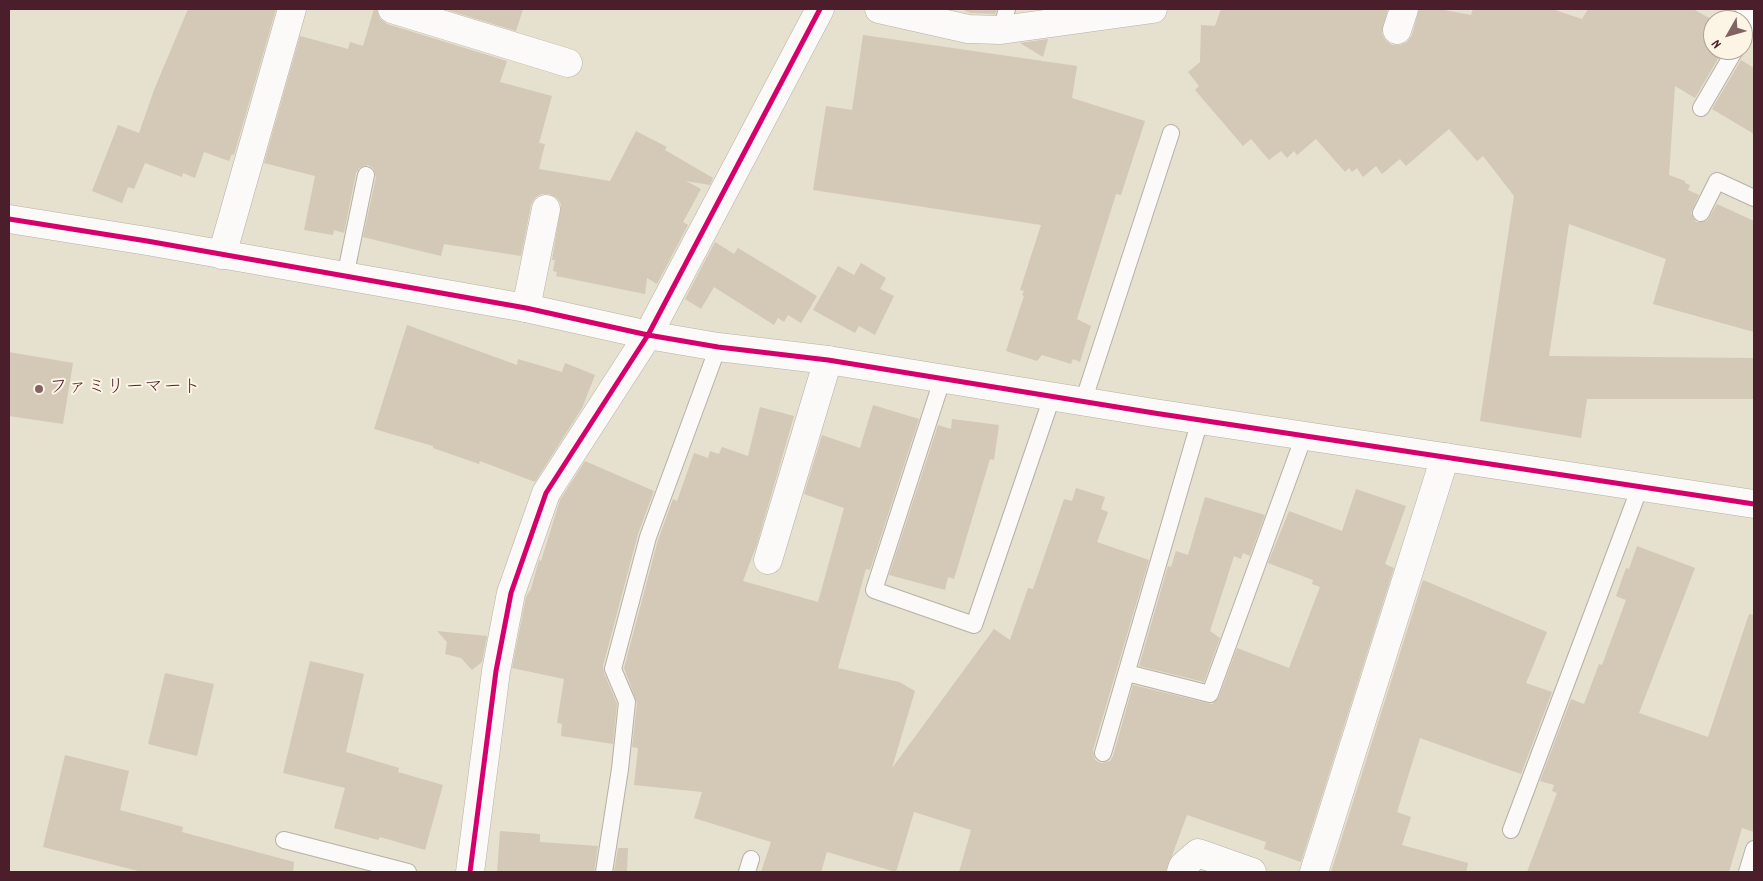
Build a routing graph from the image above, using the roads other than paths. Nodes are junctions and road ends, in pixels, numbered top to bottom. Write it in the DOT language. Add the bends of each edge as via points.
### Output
graph roads {
  1 [pos="292,9"];
  2 [pos="392,9"];
  3 [pos="820,9"];
  4 [pos="879,9"];
  5 [pos="1146,9"];
  6 [pos="1153,9"];
  7 [pos="1750,9"];
  8 [pos="1754,12"];
  9 [pos="1004,19"];
  10 [pos="1729,60"];
  11 [pos="568,63"];
  12 [pos="1701,108"];
  13 [pos="1171,133"];
  14 [pos="366,175"];
  15 [pos="1754,198"];
  16 [pos="546,209"];
  17 [pos="1702,213"];
  18 [pos="9,218"];
  19 [pos="222,255"];
  20 [pos="345,277"];
  21 [pos="526,308"];
  22 [pos="648,335"];
  23 [pos="718,347"];
  24 [pos="828,360"];
  25 [pos="942,380"];
  26 [pos="1052,397"];
  27 [pos="1083,402"];
  28 [pos="1200,420"];
  29 [pos="1304,436"];
  30 [pos="1445,457"];
  31 [pos="1640,487"];
  32 [pos="1754,504"];
  33 [pos="768,560"];
  34 [pos="1127,673"];
  35 [pos="1103,753"];
  36 [pos="1512,830"];
  37 [pos="284,840"];
  38 [pos="1754,849"];
  39 [pos="408,872"];
  40 [pos="470,872"];
  41 [pos="604,872"];
  42 [pos="1182,872"];
  43 [pos="1252,872"];
  44 [pos="1314,872"];
  45 [pos="1747,872"];
  1 -- 19 [label="street"];
  2 -- 11 [label="street"];
  3 -- 22 [label="street"];
  4 -- 9 [label="street" via="968,29"];
  5 -- 6 [label="street"];
  5 -- 9 [label="street"];
  7 -- 8 [label="street"];
  10 -- 12 [label="lane"];
  13 -- 27 [label="lane"];
  14 -- 20 [label="lane"];
  15 -- 17 [label="lane" via="1717,181"];
  16 -- 21 [label="street"];
  18 -- 19 [label="street"];
  19 -- 20 [label="street"];
  20 -- 21 [label="street"];
  21 -- 22 [label="street"];
  22 -- 23 [label="street"];
  22 -- 40 [label="street" via="546,493 511,593 496,672"];
  23 -- 24 [label="street"];
  23 -- 41 [label="lane" via="648,537 613,669 627,702"];
  24 -- 25 [label="street"];
  24 -- 33 [label="street"];
  25 -- 26 [label="street"];
  25 -- 26 [label="lane" via="874,590 974,625"];
  26 -- 27 [label="street"];
  27 -- 28 [label="street"];
  28 -- 29 [label="street"];
  28 -- 34 [label="lane"];
  29 -- 30 [label="street"];
  29 -- 34 [label="lane" via="1210,694"];
  30 -- 31 [label="street"];
  30 -- 44 [label="street"];
  31 -- 32 [label="street"];
  31 -- 36 [label="lane"];
  34 -- 35 [label="lane"];
  37 -- 39 [label="lane"];
  38 -- 45 [label="lane"];
  42 -- 43 [label="street" via="1183,866 1198,853"];
}
